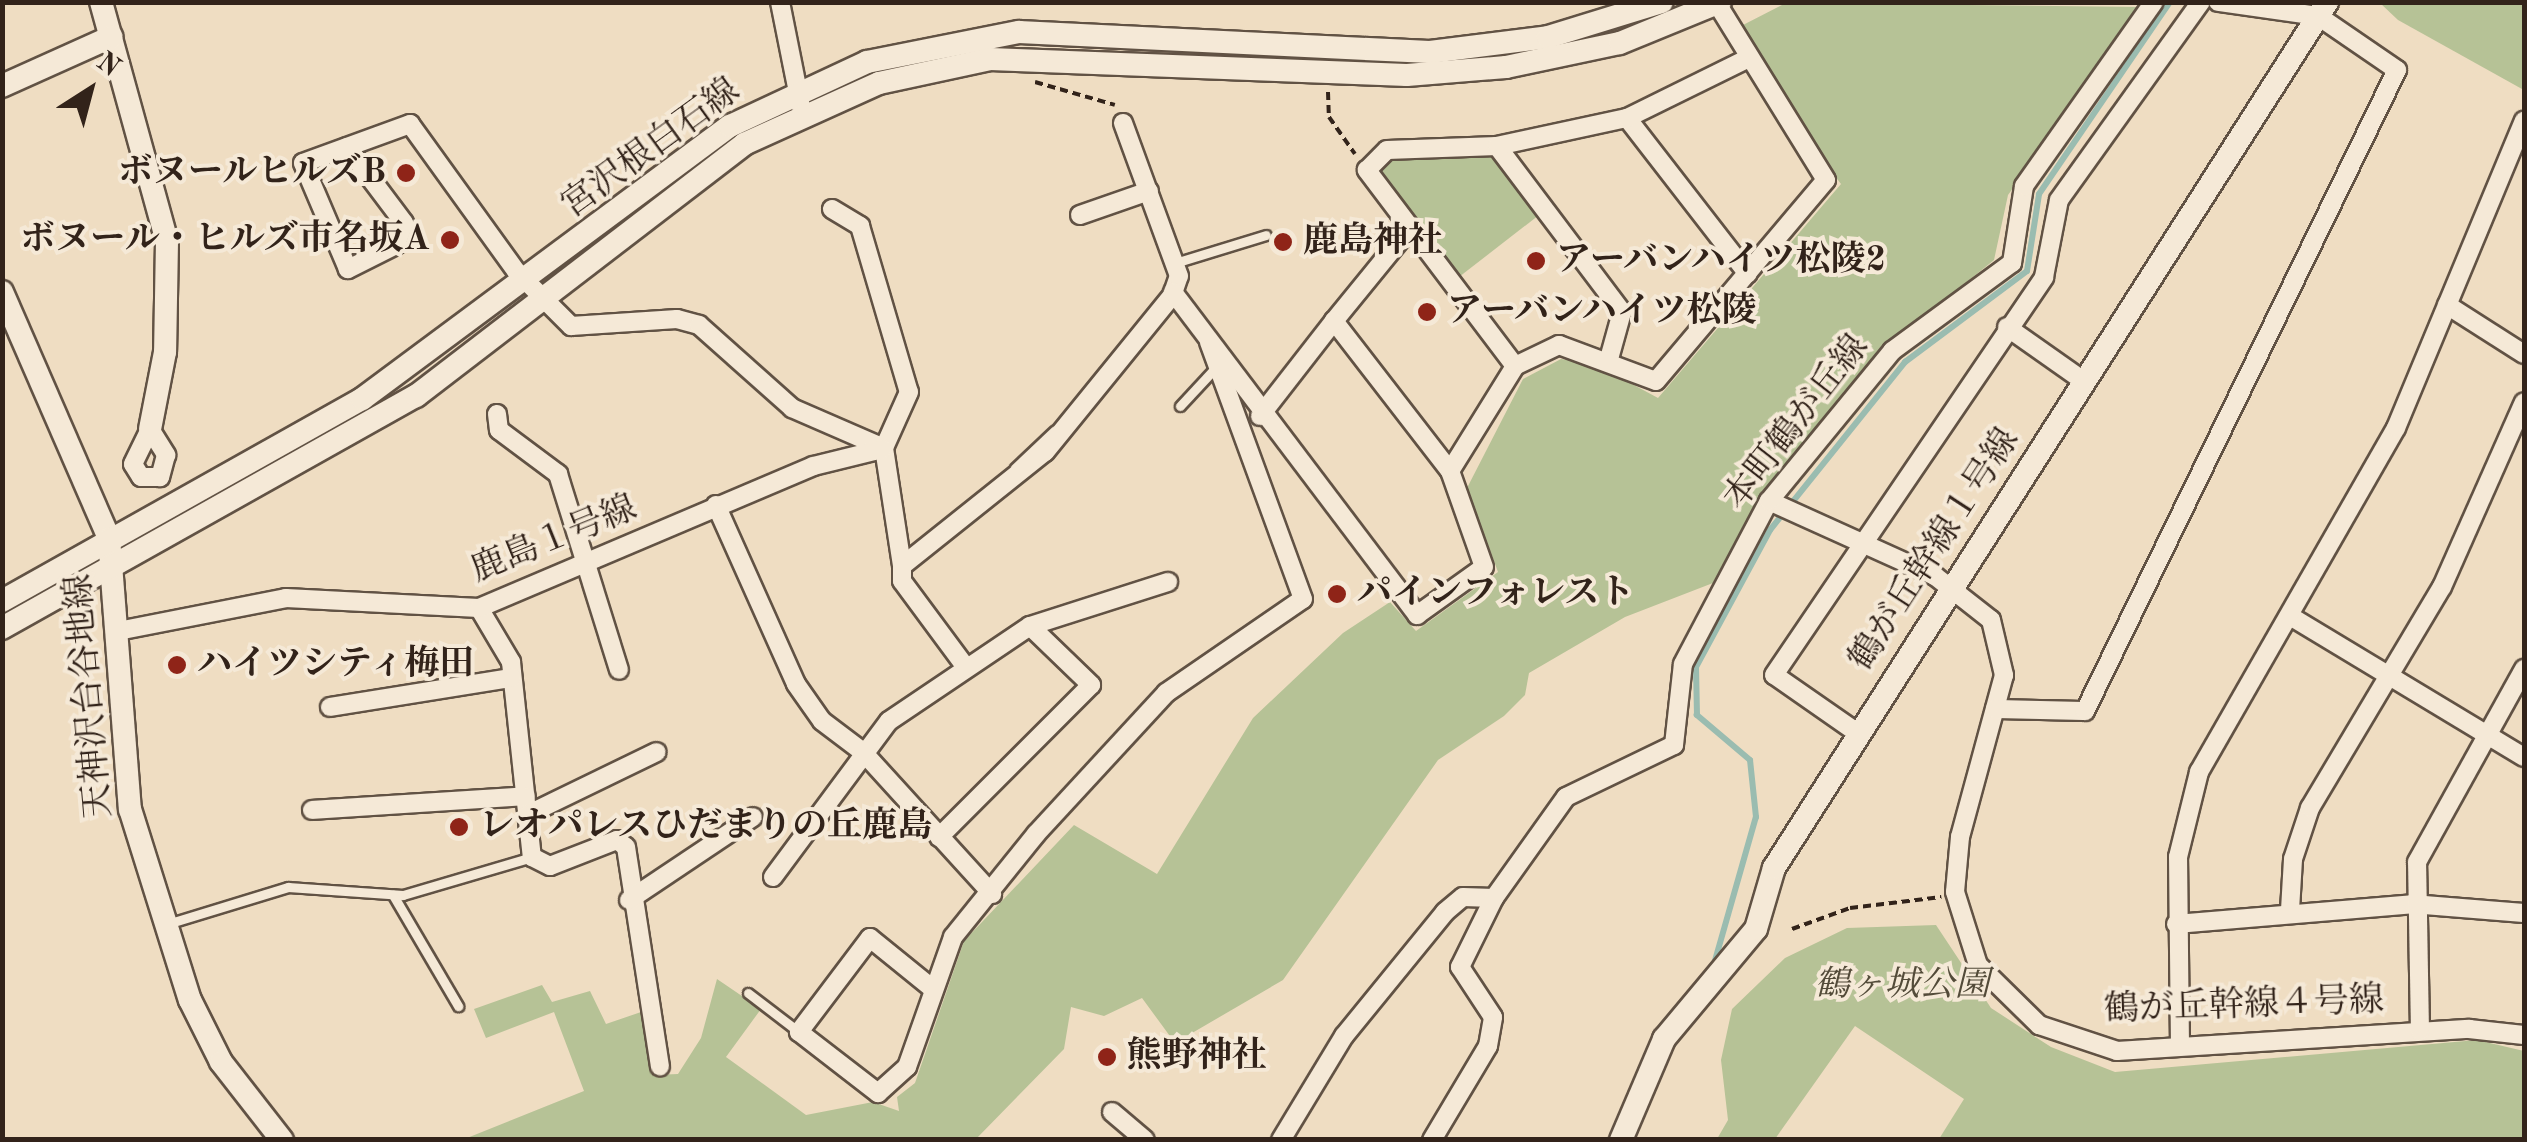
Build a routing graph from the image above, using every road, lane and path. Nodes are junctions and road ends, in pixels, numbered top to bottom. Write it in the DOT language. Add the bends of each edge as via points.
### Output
graph roads {
  1 [pos="101,2"];
  2 [pos="780,2"];
  3 [pos="1662,2"];
  4 [pos="2154,2"];
  5 [pos="2202,2"];
  6 [pos="2218,2"];
  7 [pos="1718,3"];
  8 [pos="2322,9"];
  9 [pos="111,36"];
  10 [pos="1745,60"];
  11 [pos="1030,75"];
  12 [pos="2,86"];
  13 [pos="1328,88"];
  14 [pos="799,102"];
  15 [pos="1627,118"];
  16 [pos="2524,120"];
  17 [pos="1123,123"];
  18 [pos="1497,146"];
  19 [pos="347,147"];
  20 [pos="1366,170"];
  21 [pos="1149,191"];
  22 [pos="832,210"];
  23 [pos="1080,216"];
  24 [pos="1409,228"];
  25 [pos="1266,235"];
  26 [pos="1174,263"];
  27 [pos="1748,274"];
  28 [pos="527,283"];
  29 [pos="2,292"];
  30 [pos="1173,292"];
  31 [pos="544,302"];
  32 [pos="2447,305"];
  33 [pos="1334,322"];
  34 [pos="2006,328"];
  35 [pos="1209,342"];
  36 [pos="2524,354"];
  37 [pos="1610,359"];
  38 [pos="1217,366"];
  39 [pos="1515,366"];
  40 [pos="1098,380"];
  41 [pos="2084,382"];
  42 [pos="2524,402"];
  43 [pos="1180,406"];
  44 [pos="497,414"];
  45 [pos="1260,416"];
  46 [pos="150,429"];
  47 [pos="884,448"];
  48 [pos="1450,470"];
  49 [pos="1009,485"];
  50 [pos="716,505"];
  51 [pos="1780,507"];
  52 [pos="109,538"];
  53 [pos="1868,546"];
  54 [pos="116,563"];
  55 [pos="902,566"];
  56 [pos="581,567"];
  57 [pos="1168,582"];
  58 [pos="1953,588"];
  59 [pos="2,601"];
  60 [pos="479,608"];
  61 [pos="2290,616"];
  62 [pos="1030,626"];
  63 [pos="2,628"];
  64 [pos="118,631"];
  65 [pos="965,666"];
  66 [pos="2524,669"];
  67 [pos="619,670"];
  68 [pos="2390,674"];
  69 [pos="512,678"];
  70 [pos="330,707"];
  71 [pos="1995,709"];
  72 [pos="1860,734"];
  73 [pos="2486,734"];
  74 [pos="658,752"];
  75 [pos="863,752"];
  76 [pos="2524,757"];
  77 [pos="526,806"];
  78 [pos="312,810"];
  79 [pos="753,817"];
  80 [pos="940,837"];
  81 [pos="532,857"];
  82 [pos="773,877"];
  83 [pos="1954,892"];
  84 [pos="393,894"];
  85 [pos="992,894"];
  86 [pos="1494,898"];
  87 [pos="630,900"];
  88 [pos="2412,904"];
  89 [pos="2290,910"];
  90 [pos="2524,913"];
  91 [pos="166,924"];
  92 [pos="2176,924"];
  93 [pos="1792,930"];
  94 [pos="933,989"];
  95 [pos="748,993"];
  96 [pos="458,1006"];
  97 [pos="2420,1031"];
  98 [pos="799,1032"];
  99 [pos="2524,1035"];
  100 [pos="2180,1046"];
  101 [pos="660,1066"];
  102 [pos="1112,1112"];
  103 [pos="282,1140"];
  104 [pos="1144,1140"];
  105 [pos="1281,1140"];
  106 [pos="1432,1140"];
  107 [pos="1620,1140"];
  1 -- 9 [label="street"];
  2 -- 14 [label="street"];
  3 -- 14 [label="street, 宮沢根白石線" via="1548,37 1430,52 1019,32 950,39"];
  4 -- 51 [label="street, 本町鶴が丘線" via="2024,186 2012,262 1892,351"];
  5 -- 34 [label="street" via="2058,200 2044,277"];
  6 -- 8 [label="street"];
  7 -- 10 [label="street"];
  7 -- 14 [label="street" via="1620,43 1506,67 1372,74 990,59"];
  8 -- 41 [label="street, 鶴が丘幹線１号線"];
  8 -- 71 [label="street" via="2397,70 2318,240 2085,711"];
  9 -- 12 [label="street"];
  9 -- 46 [label="street" via="166,242 168,314"];
  10 -- 15 [label="street"];
  10 -- 27 [label="street" via="1826,180"];
  11 -- 17 [label="path" via="1040,89 1116,106"];
  13 -- 20 [label="path" via="1329,118"];
  14 -- 28 [label="street, 宮沢根白石線" via="730,126"];
  14 -- 31 [label="street"];
  15 -- 18 [label="street"];
  15 -- 27 [label="street"];
  16 -- 32 [label="street"];
  17 -- 21 [label="street"];
  18 -- 20 [label="street" via="1387,150"];
  18 -- 37 [label="street" via="1622,312"];
  19 -- 19 [label="street" via="303,163 348,269 396,245 404,223"];
  19 -- 28 [label="street" via="410,124"];
  20 -- 24 [label="street"];
  21 -- 23 [label="street"];
  21 -- 26 [label="street"];
  22 -- 47 [label="street" via="860,226 909,392"];
  24 -- 33 [label="street"];
  24 -- 39 [label="street"];
  25 -- 26 [label="lane"];
  26 -- 30 [label="street"];
  27 -- 37 [label="street" via="1656,382"];
  28 -- 31 [label="street"];
  28 -- 52 [label="street, 宮沢根白石線" via="362,399"];
  29 -- 52 [label="street, 天神沢台谷地線"];
  30 -- 35 [label="street"];
  30 -- 49 [label="street" via="1107,384"];
  31 -- 47 [label="street" via="571,326 676,318 699,326 792,408"];
  31 -- 54 [label="street" via="416,396"];
  32 -- 36 [label="street"];
  32 -- 61 [label="street" via="2396,428"];
  33 -- 45 [label="street"];
  33 -- 48 [label="street"];
  34 -- 41 [label="street"];
  34 -- 53 [label="street"];
  35 -- 38 [label="street"];
  35 -- 45 [label="street"];
  37 -- 39 [label="street" via="1559,345"];
  38 -- 43 [label="lane"];
  38 -- 85 [label="street" via="1303,599 1166,693"];
  39 -- 48 [label="street"];
  40 -- 49 [label="lane" via="1021,458"];
  41 -- 58 [label="street, 鶴が丘幹線１号線"];
  42 -- 68 [label="street" via="2481,511"];
  44 -- 56 [label="street" via="500,430 558,474"];
  45 -- 48 [label="street" via="1417,615 1484,567"];
  47 -- 50 [label="street, 鹿島１号線"];
  47 -- 55 [label="street"];
  49 -- 55 [label="street"];
  50 -- 56 [label="street, 鹿島１号線"];
  50 -- 75 [label="street" via="796,684 822,720"];
  51 -- 53 [label="street"];
  51 -- 86 [label="street, 本町鶴が丘線" via="1683,664 1674,745 1566,798"];
  52 -- 54 [label="street, 天神沢台谷地線"];
  52 -- 59 [label="street, 宮沢根白石線"];
  53 -- 58 [label="street"];
  53 -- 72 [label="street" via="1774,675"];
  54 -- 63 [label="street"];
  54 -- 64 [label="street, 天神沢台谷地線"];
  55 -- 65 [label="street" via="902,581"];
  56 -- 60 [label="street, 鹿島１号線"];
  56 -- 67 [label="street"];
  57 -- 62 [label="street"];
  58 -- 71 [label="street" via="1990,620 2004,648"];
  58 -- 72 [label="street, 鶴が丘幹線１号線"];
  60 -- 64 [label="street, 鹿島１号線" via="286,598"];
  60 -- 69 [label="street" via="504,640"];
  61 -- 68 [label="street"];
  61 -- 92 [label="street" via="2199,772 2178,857"];
  62 -- 65 [label="street"];
  62 -- 80 [label="street" via="1091,684"];
  64 -- 91 [label="street, 天神沢台谷地線" via="130,809"];
  65 -- 75 [label="street"];
  66 -- 73 [label="street"];
  68 -- 73 [label="street"];
  68 -- 89 [label="street" via="2310,808 2293,858"];
  69 -- 70 [label="street"];
  69 -- 77 [label="street"];
  71 -- 83 [label="street"];
  72 -- 107 [label="street, 鶴が丘幹線１号線" via="1774,868 1756,929 1664,1039"];
  73 -- 76 [label="street"];
  73 -- 88 [label="street" via="2417,862"];
  74 -- 77 [label="street"];
  75 -- 80 [label="street"];
  75 -- 82 [label="street"];
  77 -- 78 [label="street"];
  77 -- 81 [label="street"];
  79 -- 87 [label="street"];
  80 -- 85 [label="street"];
  81 -- 84 [label="lane"];
  81 -- 87 [label="street" via="567,862 617,840 626,847"];
  83 -- 93 [label="path" via="1850,908"];
  83 -- 100 [label="street, 鶴が丘幹線４号線" via="1978,965 2039,1025 2116,1051"];
  84 -- 91 [label="lane" via="288,887"];
  84 -- 96 [label="lane"];
  85 -- 94 [label="street" via="953,937"];
  86 -- 105 [label="street" via="1464,896 1446,912 1344,1036"];
  86 -- 106 [label="street" via="1460,967 1493,1017 1488,1046"];
  87 -- 101 [label="street"];
  88 -- 89 [label="street"];
  88 -- 90 [label="street"];
  88 -- 97 [label="street"];
  89 -- 92 [label="street"];
  91 -- 103 [label="street, 天神沢台谷地線" via="203,1030"];
  92 -- 100 [label="street"];
  94 -- 98 [label="street" via="870,938"];
  94 -- 98 [label="street" via="907,1067 878,1093"];
  95 -- 98 [label="lane"];
  97 -- 99 [label="street, 鶴が丘幹線４号線"];
  97 -- 100 [label="street, 鶴が丘幹線４号線"];
  102 -- 104 [label="street"];
}
